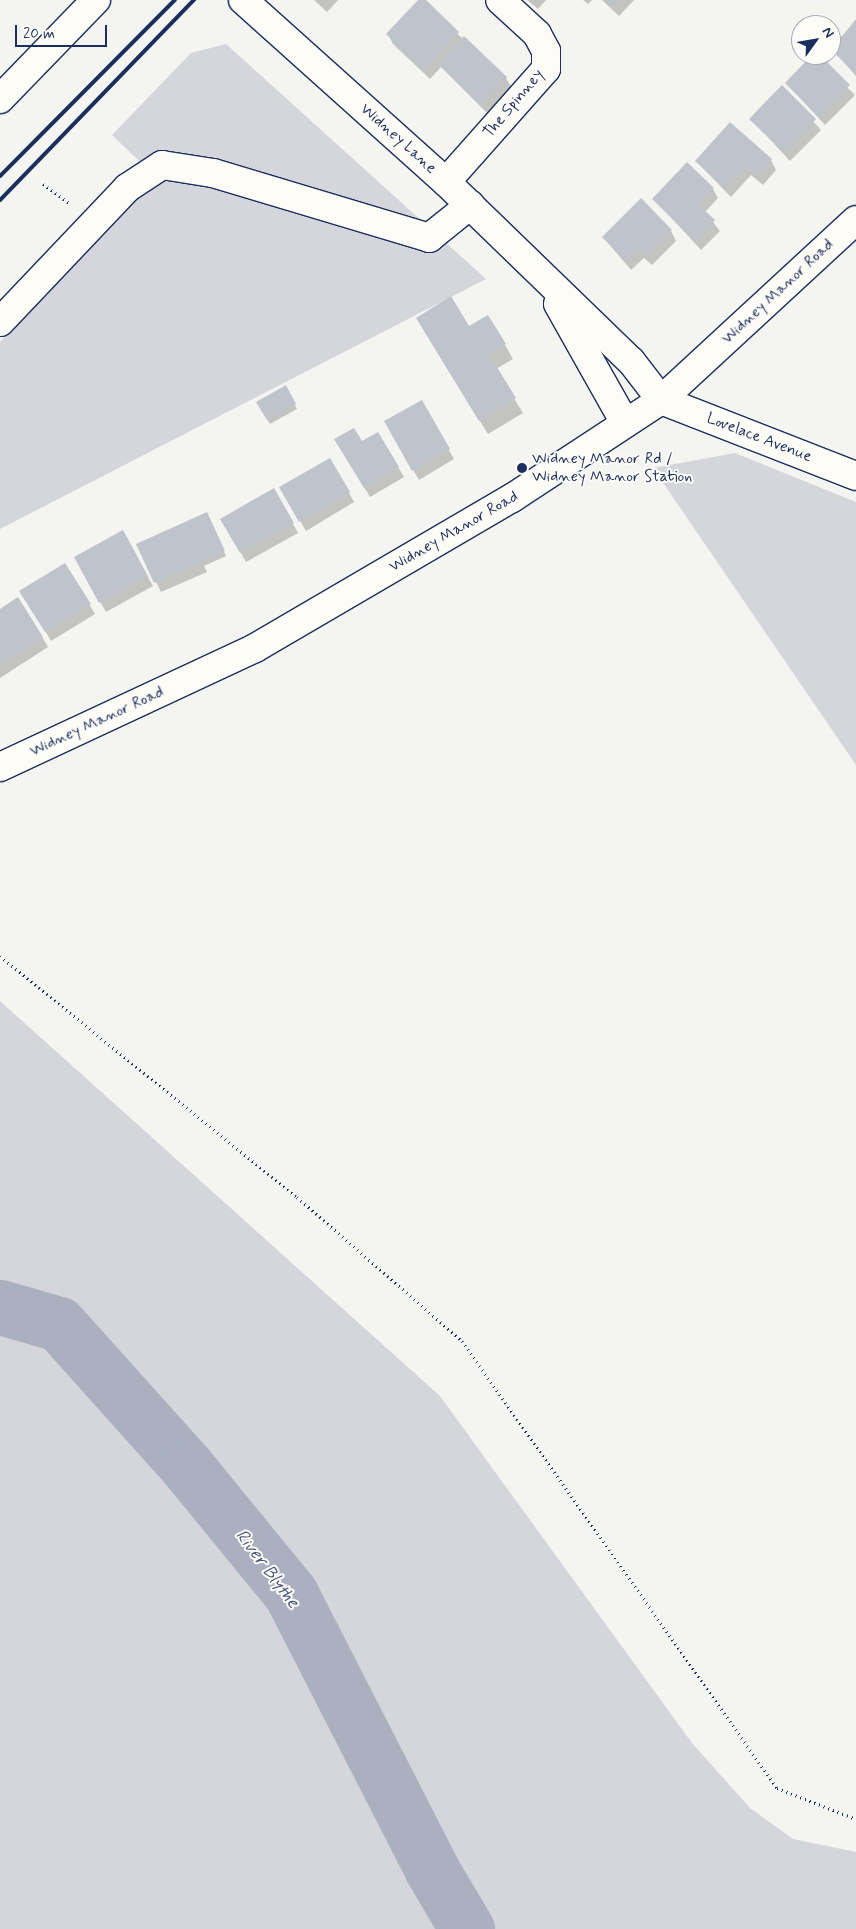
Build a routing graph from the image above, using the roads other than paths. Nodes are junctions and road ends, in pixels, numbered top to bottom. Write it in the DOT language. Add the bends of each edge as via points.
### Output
graph roads {
  1 [pos="96,0"];
  2 [pos="243,0"];
  3 [pos="500,0"];
  4 [pos="0,99"];
  5 [pos="446,182"];
  6 [pos="470,205"];
  7 [pos="856,220"];
  8 [pos="547,285"];
  9 [pos="0,322"];
  10 [pos="631,361"];
  11 [pos="695,368"];
  12 [pos="661,400"];
  13 [pos="625,422"];
  14 [pos="856,476"];
  15 [pos="0,766"];
  1 -- 4 [label="street"];
  2 -- 5 [label="street, Widney Lane"];
  3 -- 5 [label="street, The Spinney" via="537,34 546,51 546,69"];
  5 -- 6 [label="street, Widney Lane"];
  6 -- 8 [label="street, Widney Lane"];
  6 -- 9 [label="street" via="429,238 213,173 162,165 127,188"];
  7 -- 11 [label="street, Widney Manor Road"];
  8 -- 10 [label="street, Widney Lane"];
  8 -- 13 [label="street, Widney Lane"];
  10 -- 11 [label="street" via="673,370"];
  10 -- 12 [label="street, Widney Lane"];
  11 -- 12 [label="street, Widney Manor Road"];
  12 -- 13 [label="street, Widney Manor Road"];
  12 -- 14 [label="street, Lovelace Avenue"];
  13 -- 15 [label="street, Widney Manor Road" via="512,498 255,648"];
}
